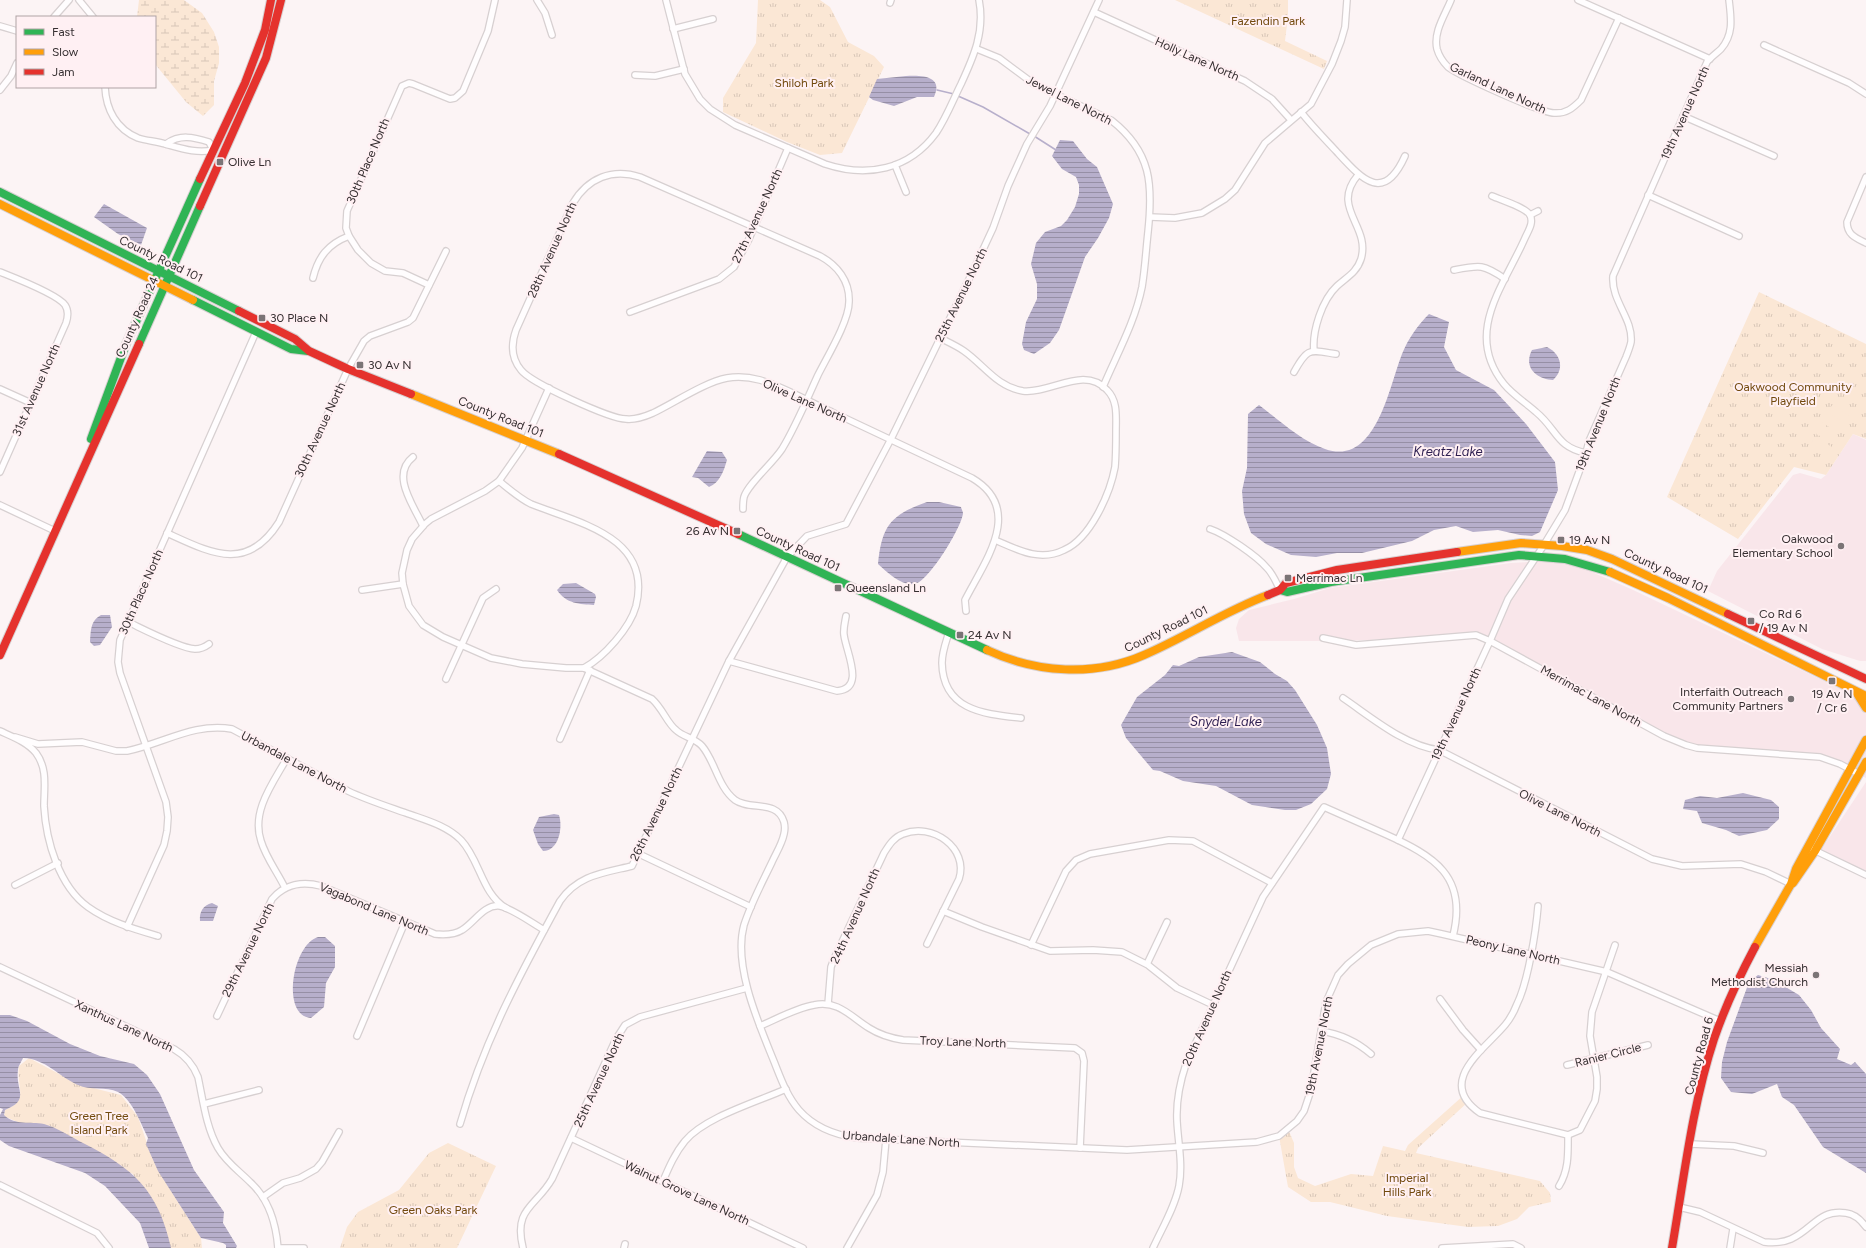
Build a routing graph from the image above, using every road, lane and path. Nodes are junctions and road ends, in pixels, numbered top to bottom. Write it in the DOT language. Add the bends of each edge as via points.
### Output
graph roads {
  1 [pos="69,0"];
  2 [pos="79,0"];
  3 [pos="271,0"];
  4 [pos="281,0"];
  5 [pos="495,0"];
  6 [pos="537,0"];
  7 [pos="666,0"];
  8 [pos="979,0"];
  9 [pos="1099,0"];
  10 [pos="1347,0"];
  11 [pos="1452,0"];
  12 [pos="1578,0"];
  13 [pos="1729,0"];
  14 [pos="1094,12"];
  15 [pos="55,16"];
  16 [pos="92,16"];
  17 [pos="1619,18"];
  18 [pos="713,19"];
  19 [pos="0,26"];
  20 [pos="673,29"];
  21 [pos="16,31"];
  22 [pos="552,35"];
  23 [pos="1764,45"];
  24 [pos="977,49"];
  25 [pos="1710,60"];
  26 [pos="16,65"];
  27 [pos="684,69"];
  28 [pos="635,75"];
  29 [pos="105,88"];
  30 [pos="0,90"];
  31 [pos="1056,94"];
  32 [pos="1866,94"];
  33 [pos="1301,112"];
  34 [pos="1683,116"];
  35 [pos="1291,120"];
  36 [pos="166,144"];
  37 [pos="788,148"];
  38 [pos="213,150"];
  39 [pos="224,155"];
  40 [pos="1405,156"];
  41 [pos="1774,156"];
  42 [pos="895,165"];
  43 [pos="1358,175"];
  44 [pos="1866,177"];
  45 [pos="0,192"];
  46 [pos="906,192"];
  47 [pos="1648,195"];
  48 [pos="1492,196"];
  49 [pos="0,204"];
  50 [pos="1538,212"];
  51 [pos="1530,215"];
  52 [pos="1150,217"];
  53 [pos="754,227"];
  54 [pos="349,236"];
  55 [pos="1739,236"];
  56 [pos="1866,243"];
  57 [pos="446,251"];
  58 [pos="1454,270"];
  59 [pos="159,271"];
  60 [pos="0,272"];
  61 [pos="169,276"];
  62 [pos="313,278"];
  63 [pos="1505,279"];
  64 [pos="154,282"];
  65 [pos="429,285"];
  66 [pos="164,287"];
  67 [pos="630,312"];
  68 [pos="516,330"];
  69 [pos="256,332"];
  70 [pos="940,338"];
  71 [pos="309,351"];
  72 [pos="1314,351"];
  73 [pos="1336,354"];
  74 [pos="348,369"];
  75 [pos="1294,372"];
  76 [pos="1103,386"];
  77 [pos="549,388"];
  78 [pos="0,389"];
  79 [pos="806,400"];
  80 [pos="31,403"];
  81 [pos="526,439"];
  82 [pos="891,439"];
  83 [pos="1586,453"];
  84 [pos="413,458"];
  85 [pos="0,472"];
  86 [pos="499,481"];
  87 [pos="0,505"];
  88 [pos="743,509"];
  89 [pos="423,526"];
  90 [pos="1210,529"];
  91 [pos="55,531"];
  92 [pos="167,533"];
  93 [pos="995,540"];
  94 [pos="1544,544"];
  95 [pos="1537,555"];
  96 [pos="787,557"];
  97 [pos="402,584"];
  98 [pos="496,588"];
  99 [pos="362,590"];
  100 [pos="1280,590"];
  101 [pos="966,611"];
  102 [pos="846,616"];
  103 [pos="128,622"];
  104 [pos="949,632"];
  105 [pos="1323,638"];
  106 [pos="1490,641"];
  107 [pos="209,644"];
  108 [pos="461,646"];
  109 [pos="0,655"];
  110 [pos="730,661"];
  111 [pos="587,669"];
  112 [pos="1864,678"];
  113 [pos="446,679"];
  114 [pos="1856,691"];
  115 [pos="1866,696"];
  116 [pos="1343,698"];
  117 [pos="1866,708"];
  118 [pos="1021,718"];
  119 [pos="0,731"];
  120 [pos="15,737"];
  121 [pos="560,739"];
  122 [pos="692,739"];
  123 [pos="1866,740"];
  124 [pos="147,746"];
  125 [pos="1439,750"];
  126 [pos="288,758"];
  127 [pos="1866,762"];
  128 [pos="1850,769"];
  129 [pos="1859,774"];
  130 [pos="1324,807"];
  131 [pos="1398,840"];
  132 [pos="1812,849"];
  133 [pos="638,853"];
  134 [pos="58,863"];
  135 [pos="1866,875"];
  136 [pos="1272,883"];
  137 [pos="1791,884"];
  138 [pos="15,885"];
  139 [pos="285,888"];
  140 [pos="1538,906"];
  141 [pos="751,907"];
  142 [pos="506,908"];
  143 [pos="943,911"];
  144 [pos="405,922"];
  145 [pos="1167,922"];
  146 [pos="127,927"];
  147 [pos="544,930"];
  148 [pos="158,936"];
  149 [pos="1453,936"];
  150 [pos="927,944"];
  151 [pos="1032,945"];
  152 [pos="1615,945"];
  153 [pos="1530,954"];
  154 [pos="1147,964"];
  155 [pos="0,967"];
  156 [pos="1607,972"];
  157 [pos="747,988"];
  158 [pos="1440,1000"];
  159 [pos="828,1004"];
  160 [pos="1213,1005"];
  161 [pos="217,1016"];
  162 [pos="1720,1021"];
  163 [pos="760,1026"];
  164 [pos="1321,1031"];
  165 [pos="357,1036"];
  166 [pos="1648,1045"];
  167 [pos="1481,1050"];
  168 [pos="1371,1054"];
  169 [pos="1594,1059"];
  170 [pos="1567,1065"];
  171 [pos="786,1089"];
  172 [pos="259,1090"];
  173 [pos="204,1104"];
  174 [pos="460,1124"];
  175 [pos="339,1132"];
  176 [pos="1568,1135"];
  177 [pos="571,1138"];
  178 [pos="886,1139"];
  179 [pos="1691,1144"];
  180 [pos="1179,1147"];
  181 [pos="1080,1148"];
  182 [pos="1764,1153"];
  183 [pos="663,1181"];
  184 [pos="0,1185"];
  185 [pos="1559,1186"];
  186 [pos="263,1197"];
  187 [pos="1680,1207"];
  188 [pos="1866,1227"];
  189 [pos="1733,1228"];
  190 [pos="109,1248"];
  191 [pos="278,1248"];
  192 [pos="304,1248"];
  193 [pos="523,1248"];
  194 [pos="803,1248"];
  195 [pos="847,1248"];
  196 [pos="1153,1248"];
  197 [pos="1442,1248"];
  198 [pos="1521,1248"];
  199 [pos="1672,1248"];
  200 [pos="1730,1248"];
  1 -- 15 [label="street"];
  2 -- 16 [label="street"];
  3 -- 38 [label="main road, County Road 24" via="258,51"];
  4 -- 39 [label="main road, County Road 24" via="266,58"];
  5 -- 54 [label="street, 30th Place North" via="488,30 463,91 455,98 445,98 409,83 399,89 349,203 346,219"];
  6 -- 22 [label="street" via="545,13"];
  7 -- 20 [label="street"];
  8 -- 24 [label="street" via="981,22"];
  9 -- 14 [label="street, 25th Avenue North"];
  10 -- 33 [label="street" via="1346,27 1332,64 1310,104"];
  11 -- 17 [label="street, Garland Lane North" via="1436,41 1443,61 1448,67 1541,110 1556,114 1570,110 1581,100"];
  12 -- 17 [label="street"];
  13 -- 25 [label="street, 19th Avenue North" via="1732,24 1729,37"];
  14 -- 31 [label="street, 25th Avenue North"];
  14 -- 35 [label="street, Holly Lane North" via="1246,81 1272,99"];
  17 -- 25 [label="street"];
  18 -- 20 [label="street"];
  19 -- 21 [label="street"];
  20 -- 27 [label="street"];
  23 -- 32 [label="street"];
  24 -- 31 [label="street, Jewel Lane North" via="999,58 1029,80"];
  24 -- 42 [label="street" via="936,132 917,152"];
  25 -- 34 [label="street, 19th Avenue North"];
  26 -- 30 [label="street"];
  27 -- 28 [label="street" via="655,76"];
  27 -- 37 [label="street" via="692,87 710,109 735,125"];
  29 -- 36 [label="street" via="107,104 117,123 138,138"];
  31 -- 52 [label="street, Jewel Lane North" via="1111,120 1131,139 1146,163 1151,190"];
  31 -- 70 [label="street, 25th Avenue North" via="1027,144 993,228"];
  33 -- 35 [label="street"];
  33 -- 43 [label="street"];
  34 -- 41 [label="street"];
  34 -- 47 [label="street, 19th Avenue North"];
  35 -- 52 [label="street" via="1265,143 1243,179 1225,199 1202,213 1176,218"];
  36 -- 38 [label="street" via="175,148 206,152"];
  36 -- 38 [label="street" via="174,138 191,138 209,142"];
  37 -- 42 [label="street" via="825,164 852,171 880,170"];
  37 -- 53 [label="street, 27th Avenue North"];
  38 -- 39 [label="street"];
  38 -- 59 [label="main road, County Road 24"];
  39 -- 61 [label="main road, County Road 24"];
  40 -- 43 [label="street" via="1399,169 1389,179 1374,182"];
  42 -- 46 [label="street"];
  43 -- 72 [label="street" via="1350,188 1348,206 1362,239 1361,258 1357,268 1327,299 1315,328"];
  44 -- 56 [label="street" via="1847,228 1853,237"];
  45 -- 59 [label="main road, County Road 101"];
  47 -- 55 [label="street"];
  47 -- 83 [label="street, 19th Avenue North" via="1613,276 1613,291 1629,327 1631,342"];
  48 -- 51 [label="street" via="1523,209"];
  49 -- 64 [label="main road, County Road 101"];
  50 -- 51 [label="street"];
  51 -- 63 [label="street" via="1530,227"];
  52 -- 76 [label="street" via="1145,266 1136,308"];
  53 -- 67 [label="street, 27th Avenue North" via="740,259 728,274"];
  53 -- 68 [label="street, 28th Avenue North" via="640,177 618,173 601,177 586,185 573,203"];
  53 -- 79 [label="street" via="828,260 836,267 846,284 848,313"];
  54 -- 62 [label="street" via="326,250 320,258"];
  54 -- 65 [label="street" via="358,250 377,268 403,273"];
  57 -- 65 [label="street, 30th Avenue North"];
  58 -- 63 [label="street" via="1472,266 1485,267"];
  59 -- 61 [label="main road, County Road 101"];
  59 -- 64 [label="main road, County Road 24"];
  60 -- 80 [label="street, 31st Avenue North" via="59,299 68,313"];
  61 -- 66 [label="main road, County Road 24"];
  61 -- 71 [label="main road, County Road 101" via="295,339"];
  63 -- 83 [label="street" via="1493,302 1486,331 1488,354 1492,365 1505,385 1542,416 1565,445"];
  64 -- 66 [label="main road, County Road 101"];
  64 -- 91 [label="main road, County Road 24" via="126,344"];
  65 -- 74 [label="street, 30th Avenue North" via="413,318 402,325 370,336 364,341"];
  66 -- 69 [label="main road, County Road 101"];
  66 -- 91 [label="main road, County Road 24"];
  68 -- 77 [label="street, Olive Lane North" via="512,347 517,364 528,378"];
  69 -- 71 [label="main road, County Road 101" via="291,349"];
  69 -- 92 [label="street, 30th Place North"];
  70 -- 76 [label="street" via="963,350 993,377 1013,388 1036,391 1082,380 1097,382"];
  70 -- 82 [label="street, 25th Avenue North"];
  71 -- 74 [label="main road, County Road 101"];
  72 -- 73 [label="street"];
  72 -- 75 [label="street" via="1303,357"];
  74 -- 81 [label="main road, County Road 101"];
  74 -- 92 [label="street, 30th Avenue North" via="279,522 265,540 246,551 224,554 203,549"];
  76 -- 93 [label="street" via="1110,393 1115,406 1115,467 1111,482 1088,531 1064,551 1044,555 1024,553"];
  77 -- 79 [label="street, Olive Lane North" via="608,415 626,419 644,417 727,378 762,381"];
  77 -- 81 [label="street"];
  78 -- 80 [label="street"];
  79 -- 82 [label="street, Olive Lane North"];
  79 -- 88 [label="street" via="782,449 744,496"];
  80 -- 85 [label="street, 31st Avenue North"];
  81 -- 86 [label="street"];
  81 -- 96 [label="main road, County Road 101"];
  82 -- 93 [label="street, Olive Lane North" via="972,478 989,490 999,514"];
  82 -- 96 [label="street, 25th Avenue North" via="846,524 807,536"];
  83 -- 94 [label="street, 19th Avenue North" via="1565,510"];
  84 -- 89 [label="street" via="406,463 404,487"];
  86 -- 89 [label="street"];
  86 -- 111 [label="street" via="525,500 596,529 622,547 634,562 638,596 630,619"];
  87 -- 91 [label="street"];
  89 -- 97 [label="street" via="407,550"];
  90 -- 100 [label="street" via="1222,533 1267,567"];
  91 -- 109 [label="main road, County Road 24"];
  92 -- 103 [label="street, 30th Place North"];
  93 -- 101 [label="street" via="965,600"];
  94 -- 95 [label="street, 19th Avenue North"];
  94 -- 100 [label="main road, County Road 101" via="1501,545 1337,570 1286,584"];
  94 -- 112 [label="main road, County Road 101" via="1587,550 1612,559"];
  95 -- 100 [label="main road, County Road 101" via="1512,556 1338,581 1287,592"];
  95 -- 106 [label="street, 19th Avenue North" via="1508,599"];
  95 -- 114 [label="main road, County Road 101" via="1585,562 1620,575"];
  96 -- 104 [label="main road, County Road 101"];
  96 -- 110 [label="street, 26th Avenue North"];
  97 -- 99 [label="street"];
  97 -- 108 [label="street" via="409,606 423,625"];
  98 -- 108 [label="street" via="483,598"];
  100 -- 104 [label="main road, County Road 101" via="1248,603 1144,655 1091,670 1052,670 1019,663"];
  102 -- 110 [label="street" via="844,634 853,675 850,685 842,690 837,691"];
  103 -- 107 [label="street" via="195,649"];
  103 -- 124 [label="street, 30th Place North" via="120,640 118,662"];
  104 -- 118 [label="street" via="943,652 943,673 946,683 958,700 976,712"];
  105 -- 106 [label="street, Merrimac Lane North" via="1356,645 1476,635"];
  106 -- 125 [label="street, 19th Avenue North"];
  106 -- 128 [label="street, Merrimac Lane North" via="1664,736 1686,745 1820,757"];
  108 -- 111 [label="street" via="506,662"];
  108 -- 113 [label="street"];
  110 -- 122 [label="street, 26th Avenue North"];
  111 -- 121 [label="street"];
  111 -- 122 [label="street" via="652,699 675,729"];
  114 -- 115 [label="main road, County Road 101"];
  114 -- 117 [label="main road"];
  116 -- 125 [label="street, Olive Lane North" via="1412,742"];
  119 -- 120 [label="street"];
  120 -- 124 [label="street, Urbandale Lane North" via="38,744 82,742 121,751"];
  120 -- 134 [label="street" via="36,754 44,771 46,823"];
  122 -- 133 [label="street, 26th Avenue North"];
  122 -- 141 [label="street, Urbandale Lane North" via="702,746 731,797 742,804 767,806 783,820 785,828 782,842"];
  123 -- 128 [label="main road, County Road 6"];
  124 -- 126 [label="street, Urbandale Lane North" via="195,729 220,727 244,734"];
  124 -- 146 [label="street, 30th Place North" via="166,802 167,831 159,859"];
  125 -- 131 [label="street, 19th Avenue North"];
  125 -- 137 [label="street, Olive Lane North" via="1652,859 1682,866 1741,864"];
  126 -- 139 [label="street" via="265,798 258,819 261,841"];
  126 -- 142 [label="street, Urbandale Lane North" via="367,800 433,823 453,833 469,850 494,898"];
  127 -- 129 [label="main road, County Road 6"];
  128 -- 129 [label="street, Merrimac Lane North"];
  128 -- 132 [label="main road, County Road 6"];
  129 -- 132 [label="main road, County Road 6"];
  130 -- 131 [label="street, Peony Lane North"];
  130 -- 136 [label="street, 20th Avenue North"];
  131 -- 149 [label="street, Peony Lane North" via="1427,855 1437,863 1451,882 1457,906"];
  132 -- 135 [label="street"];
  132 -- 137 [label="main road, County Road 6" via="1796,870"];
  133 -- 141 [label="street"];
  133 -- 147 [label="street, 26th Avenue North" via="632,866 588,877 572,887 560,901"];
  134 -- 138 [label="street"];
  134 -- 146 [label="street" via="81,902"];
  136 -- 151 [label="street" via="1193,841 1169,840 1090,854 1076,860 1066,871"];
  136 -- 160 [label="street, 20th Avenue North" via="1263,897"];
  137 -- 162 [label="main road, County Road 6" via="1731,994"];
  139 -- 144 [label="street, Vagabond Lane North" via="313,883"];
  139 -- 161 [label="street, 29th Avenue North" via="268,907"];
  140 -- 153 [label="street"];
  141 -- 157 [label="street, Urbandale Lane North" via="742,936"];
  142 -- 144 [label="street, Vagabond Lane North" via="490,908 461,931 444,935 426,932"];
  142 -- 147 [label="street"];
  143 -- 150 [label="street, 24th Avenue North"];
  143 -- 151 [label="street"];
  143 -- 159 [label="street, 24th Avenue North" via="962,871 960,857 952,845 936,835 919,831 894,839 884,853 834,959"];
  144 -- 165 [label="street"];
  145 -- 154 [label="street"];
  146 -- 148 [label="street"];
  147 -- 174 [label="street, 26th Avenue North" via="492,1033"];
  149 -- 153 [label="street, Peony Lane North"];
  149 -- 164 [label="street, 19th Avenue North" via="1428,931 1398,934 1377,942 1359,954 1335,981 1326,1002"];
  151 -- 154 [label="street" via="1054,951 1115,951"];
  152 -- 156 [label="street"];
  153 -- 156 [label="street, Peony Lane North"];
  153 -- 167 [label="street" via="1522,992 1513,1014"];
  154 -- 160 [label="street" via="1177,988"];
  155 -- 173 [label="street, Xanthus Lane North" via="182,1054 195,1068"];
  156 -- 162 [label="street, Peony Lane North"];
  156 -- 169 [label="street" via="1590,1024"];
  157 -- 163 [label="street, Urbandale Lane North"];
  157 -- 177 [label="street, 25th Avenue North" via="640,1017 625,1025 616,1039"];
  158 -- 167 [label="street"];
  159 -- 163 [label="street, Troy Lane North" via="806,1007"];
  159 -- 181 [label="street, Troy Lane North" via="840,1007 867,1027 890,1038 1038,1045 1079,1050 1084,1056"];
  160 -- 180 [label="street, 20th Avenue North" via="1192,1048 1181,1080 1177,1112"];
  162 -- 179 [label="main road, County Road 6" via="1707,1062"];
  163 -- 171 [label="street, Urbandale Lane North"];
  164 -- 168 [label="street" via="1352,1040"];
  164 -- 180 [label="street, 19th Avenue North" via="1308,1101 1297,1121 1288,1129 1279,1136 1257,1142"];
  166 -- 169 [label="street, Ranier Circle"];
  167 -- 176 [label="street" via="1464,1071 1462,1087 1473,1108 1487,1116"];
  169 -- 170 [label="street, Ranier Circle"];
  169 -- 176 [label="street" via="1597,1077 1595,1101 1580,1130"];
  171 -- 178 [label="street, Urbandale Lane North" via="808,1119 831,1132 851,1137"];
  171 -- 183 [label="street" via="714,1120 694,1132 678,1149"];
  172 -- 173 [label="street"];
  173 -- 186 [label="street, Xanthus Lane North" via="218,1149"];
  175 -- 186 [label="street" via="316,1169 279,1185"];
  176 -- 185 [label="street" via="1567,1166"];
  177 -- 183 [label="street, Walnut Grove Lane North"];
  177 -- 193 [label="street, 25th Avenue North" via="548,1186 525,1212 520,1230"];
  178 -- 181 [label="street, Urbandale Lane North"];
  178 -- 195 [label="street" via="879,1189"];
  179 -- 182 [label="street" via="1734,1146"];
  179 -- 187 [label="main road, County Road 6"];
  180 -- 181 [label="street, Urbandale Lane North" via="1144,1150"];
  180 -- 196 [label="street, 20th Avenue North" via="1180,1170 1175,1199"];
  183 -- 194 [label="street, Walnut Grove Lane North"];
  184 -- 190 [label="street" via="97,1233"];
  186 -- 191 [label="street" via="274,1221"];
  187 -- 189 [label="street" via="1700,1212"];
  187 -- 199 [label="main road, County Road 6"];
  188 -- 189 [label="street" via="1850,1214 1832,1213 1824,1215 1791,1239 1774,1243 1756,1239"];
  189 -- 200 [label="street"];
  191 -- 192 [label="street"];
  197 -- 198 [label="street" via="1513,1244"];
}
